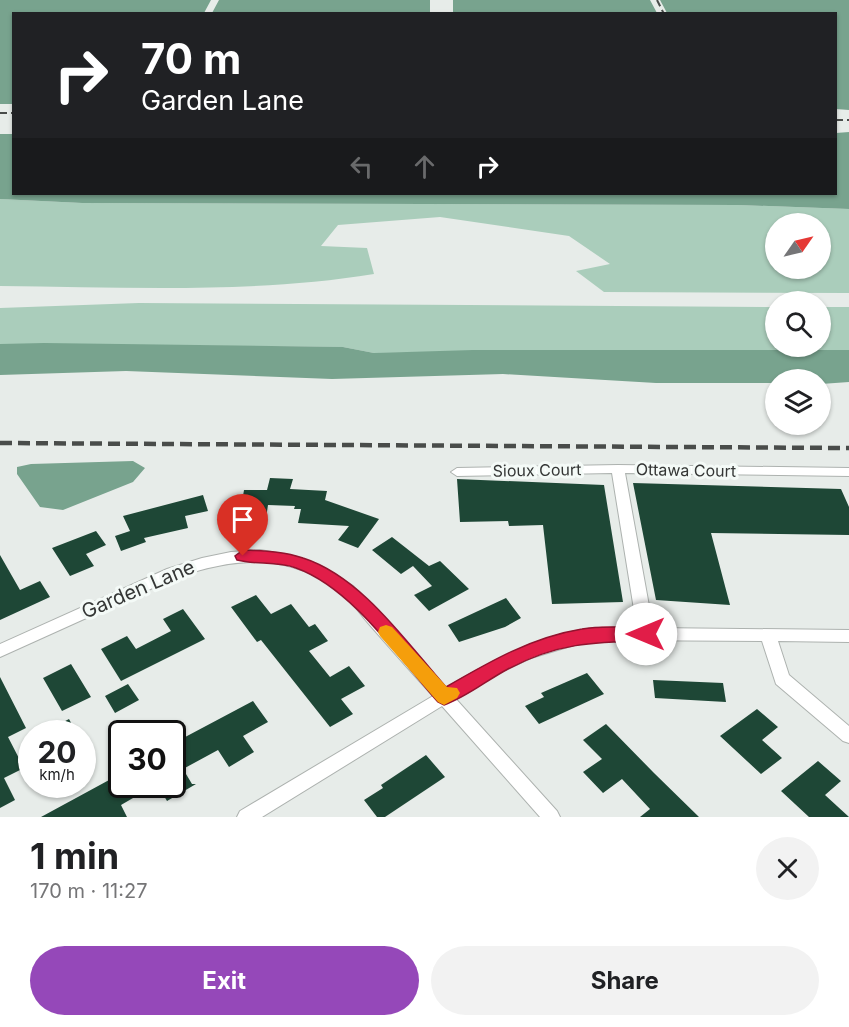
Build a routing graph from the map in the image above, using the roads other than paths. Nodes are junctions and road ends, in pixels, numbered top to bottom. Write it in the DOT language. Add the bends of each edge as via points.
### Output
graph roads {
  1 [pos="618,469"];
  2 [pos="457,472"];
  3 [pos="849,472"];
  4 [pos="646,634"];
  5 [pos="768,635"];
  6 [pos="849,636"];
  7 [pos="0,651"];
  8 [pos="444,697"];
  9 [pos="849,736"];
  10 [pos="246,817"];
  11 [pos="551,817"];
  1 -- 2 [label="street, Sioux Court"];
  1 -- 3 [label="street, Ottawa Court"];
  1 -- 4 [label="street, Ottawa Court"];
  4 -- 5 [label="street"];
  4 -- 8 [label="street" via="584,635 556,641 504,662"];
  5 -- 6 [label="street"];
  5 -- 9 [label="street" via="782,679"];
  7 -- 8 [label="street, Garden Lane" via="189,565 223,557 274,557 312,568 348,590"];
  8 -- 10 [label="street"];
  8 -- 11 [label="street, Garden Lane"];
}
